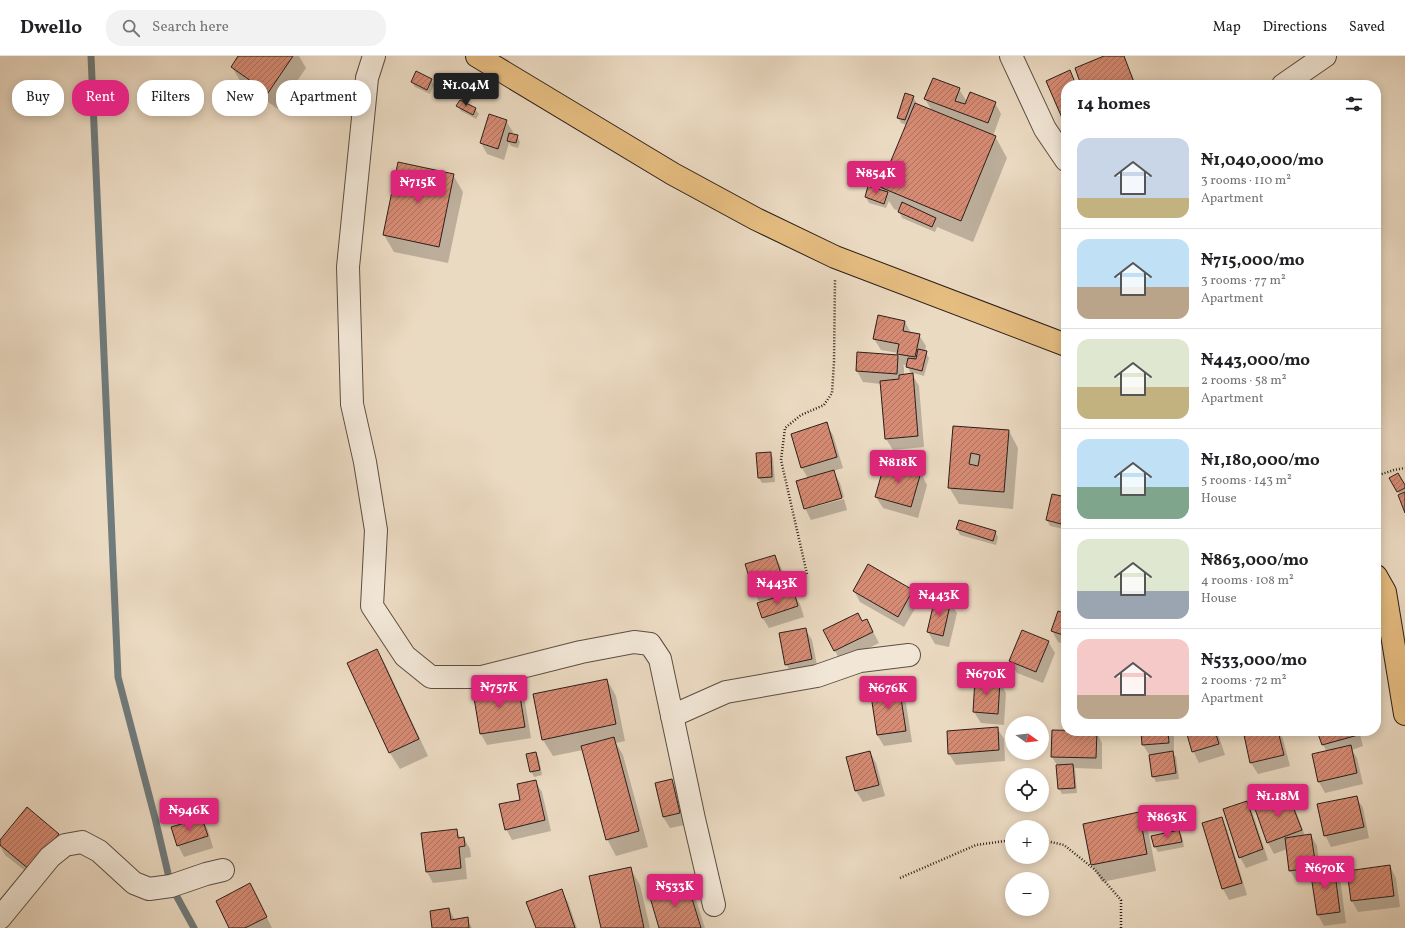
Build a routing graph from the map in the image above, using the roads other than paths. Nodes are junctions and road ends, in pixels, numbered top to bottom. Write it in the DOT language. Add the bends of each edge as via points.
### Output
graph roads {
  1 [pos="374,56"];
  2 [pos="1011,56"];
  3 [pos="1325,56"];
  4 [pos="484,58"];
  5 [pos="1290,80"];
  6 [pos="1061,153"];
  7 [pos="1061,343"];
  8 [pos="1381,585"];
  9 [pos="909,655"];
  10 [pos="1405,714"];
  11 [pos="672,716"];
  12 [pos="223,870"];
  13 [pos="714,905"];
  14 [pos="0,918"];
  1 -- 11 [label="street" via="367,78 348,267 352,404 376,530 372,606 405,656 431,677 482,677 581,652 634,642 650,644 660,659"];
  2 -- 6 [label="street" via="1044,129"];
  3 -- 5 [label="street"];
  4 -- 7 [label="main road" via="673,174 756,219 835,257"];
  8 -- 10 [label="main road" via="1385,592"];
  9 -- 11 [label="street" via="860,661 817,676 726,692"];
  11 -- 13 [label="street"];
  12 -- 14 [label="street" via="171,886 149,889 134,883 99,850 82,842 65,845 50,857"];
}
